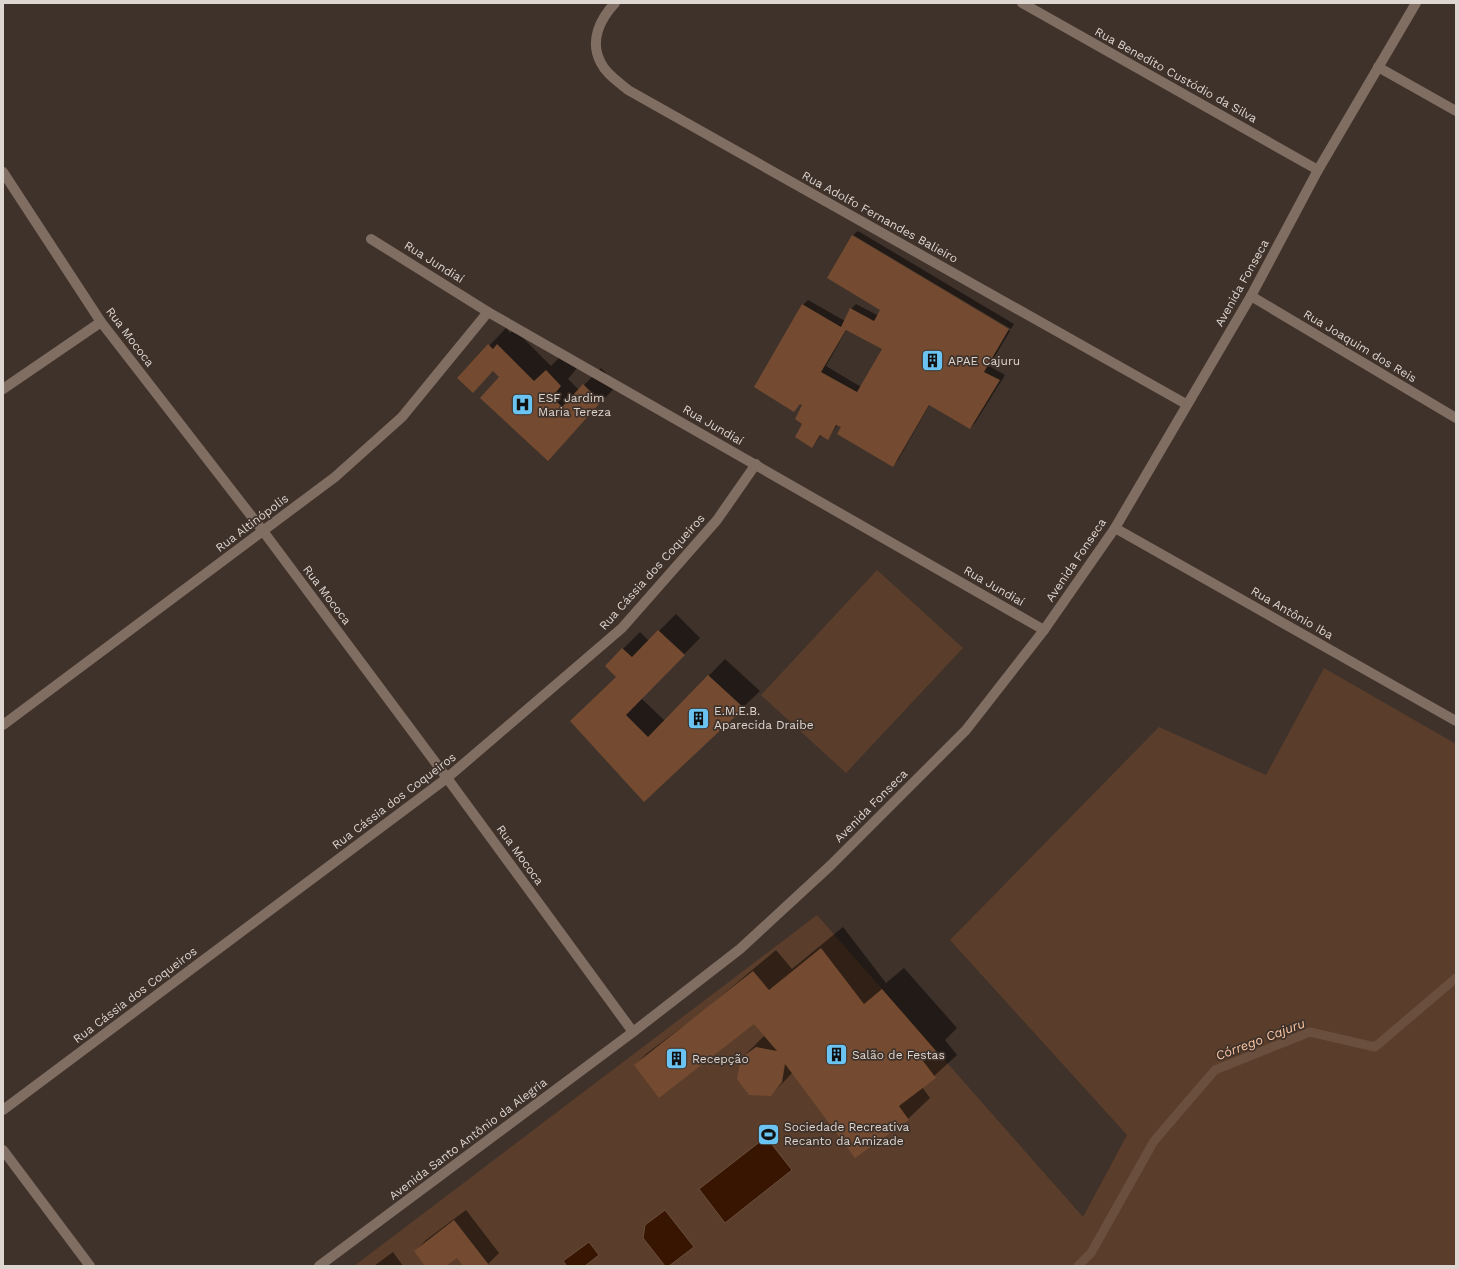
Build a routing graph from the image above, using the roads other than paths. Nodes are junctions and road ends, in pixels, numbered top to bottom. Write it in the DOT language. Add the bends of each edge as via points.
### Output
graph roads {
  1 [pos="615,3"];
  2 [pos="1022,3"];
  3 [pos="1416,3"];
  4 [pos="1378,67"];
  5 [pos="1456,112"];
  6 [pos="1318,170"];
  7 [pos="3,172"];
  8 [pos="371,239"];
  9 [pos="1250,296"];
  10 [pos="488,312"];
  11 [pos="101,322"];
  12 [pos="3,389"];
  13 [pos="1186,404"];
  14 [pos="1456,418"];
  15 [pos="756,464"];
  16 [pos="1115,528"];
  17 [pos="264,531"];
  18 [pos="1044,630"];
  19 [pos="1456,721"];
  20 [pos="3,725"];
  21 [pos="447,778"];
  22 [pos="633,1032"];
  23 [pos="3,1110"];
  24 [pos="3,1150"];
  25 [pos="90,1266"];
  26 [pos="319,1266"];
  1 -- 13 [label="street, Rua Adolfo Fernandes Balieiro" via="598,26 596,46 601,64 628,90"];
  2 -- 6 [label="street, Rua Benedito Custódio da Silva"];
  3 -- 4 [label="street, Avenida Fonseca"];
  4 -- 5 [label="street"];
  4 -- 6 [label="street, Avenida Fonseca"];
  6 -- 9 [label="street, Avenida Fonseca"];
  7 -- 11 [label="street, Rua Mococa"];
  8 -- 10 [label="street, Rua Jundiaí"];
  9 -- 13 [label="street, Avenida Fonseca"];
  9 -- 14 [label="street, Rua Joaquim dos Reis"];
  10 -- 15 [label="street, Rua Jundiaí"];
  10 -- 17 [label="street, Rua Altinópolis" via="402,418 335,477"];
  11 -- 12 [label="street"];
  11 -- 17 [label="street, Rua Mococa"];
  13 -- 16 [label="street, Avenida Fonseca"];
  15 -- 18 [label="street, Rua Jundiaí"];
  15 -- 21 [label="street, Rua Cássia dos Coqueiros" via="717,520 622,628"];
  16 -- 18 [label="street, Avenida Fonseca"];
  16 -- 19 [label="street, Rua Antônio Iba"];
  17 -- 20 [label="street, Rua Altinópolis"];
  17 -- 21 [label="street, Rua Mococa"];
  18 -- 22 [label="street, Avenida Fonseca" via="966,730 831,865 740,949"];
  21 -- 22 [label="street, Rua Mococa"];
  21 -- 23 [label="street, Rua Cássia dos Coqueiros"];
  22 -- 26 [label="street, Avenida Santo Antônio da Alegria"];
  24 -- 25 [label="street"];
}
